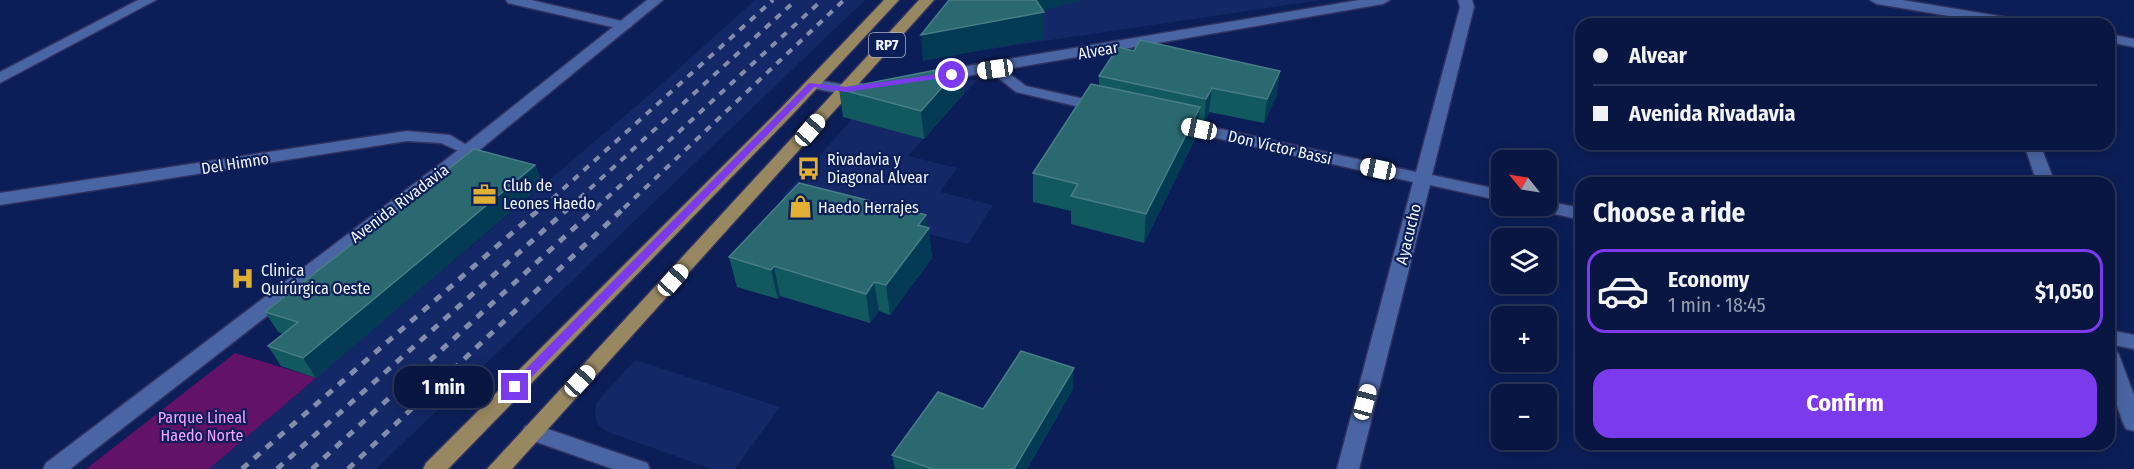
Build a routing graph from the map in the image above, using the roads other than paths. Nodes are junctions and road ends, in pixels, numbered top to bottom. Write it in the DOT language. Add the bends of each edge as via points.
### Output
graph roads {
  1 [pos="149,0"];
  2 [pos="513,0"];
  3 [pos="656,0"];
  4 [pos="892,0"];
  5 [pos="927,0"];
  6 [pos="1383,0"];
  7 [pos="1465,0"];
  8 [pos="1877,0"];
  9 [pos="1979,0"];
  10 [pos="1971,18"];
  11 [pos="1986,18"];
  12 [pos="625,26"];
  13 [pos="2115,40"];
  14 [pos="2134,43"];
  15 [pos="995,69"];
  16 [pos="0,78"];
  17 [pos="926,78"];
  18 [pos="812,84"];
  19 [pos="880,85"];
  20 [pos="846,90"];
  21 [pos="1113,110"];
  22 [pos="1158,120"];
  23 [pos="466,150"];
  24 [pos="2034,150"];
  25 [pos="2044,177"];
  26 [pos="1422,179"];
  27 [pos="1491,194"];
  28 [pos="0,199"];
  29 [pos="1557,209"];
  30 [pos="1575,213"];
  31 [pos="2115,338"];
  32 [pos="2134,342"];
  33 [pos="2115,371"];
  34 [pos="2134,423"];
  35 [pos="533,432"];
  36 [pos="54,469"];
  37 [pos="434,469"];
  38 [pos="498,469"];
  39 [pos="639,469"];
  40 [pos="1347,469"];
  1 -- 16 [label="street"];
  2 -- 12 [label="street"];
  3 -- 12 [label="street, Avenida Rivadavia"];
  4 -- 18 [label="main road, RP7"];
  5 -- 20 [label="main road, RP7"];
  6 -- 15 [label="street, Alvear"];
  7 -- 26 [label="street, Ayacucho" via="1467,7"];
  8 -- 10 [label="street"];
  9 -- 11 [label="street"];
  12 -- 23 [label="street, Avenida Rivadavia"];
  13 -- 14 [label="street"];
  15 -- 17 [label="street, Alvear"];
  15 -- 21 [label="street" via="1021,89"];
  18 -- 20 [label="street"];
  18 -- 37 [label="main road, RP7"];
  19 -- 20 [label="street"];
  20 -- 35 [label="main road, RP7"];
  22 -- 26 [label="street, Don Víctor Bassi"];
  23 -- 28 [label="street, Del Himno" via="444,138 407,136"];
  23 -- 36 [label="street, Avenida Rivadavia"];
  24 -- 25 [label="street"];
  26 -- 27 [label="street, Don Víctor Bassi"];
  26 -- 40 [label="street, Ayacucho"];
  29 -- 30 [label="street"];
  31 -- 32 [label="street"];
  33 -- 34 [label="street"];
  35 -- 38 [label="main road, RP7"];
  35 -- 39 [label="street"];
}
